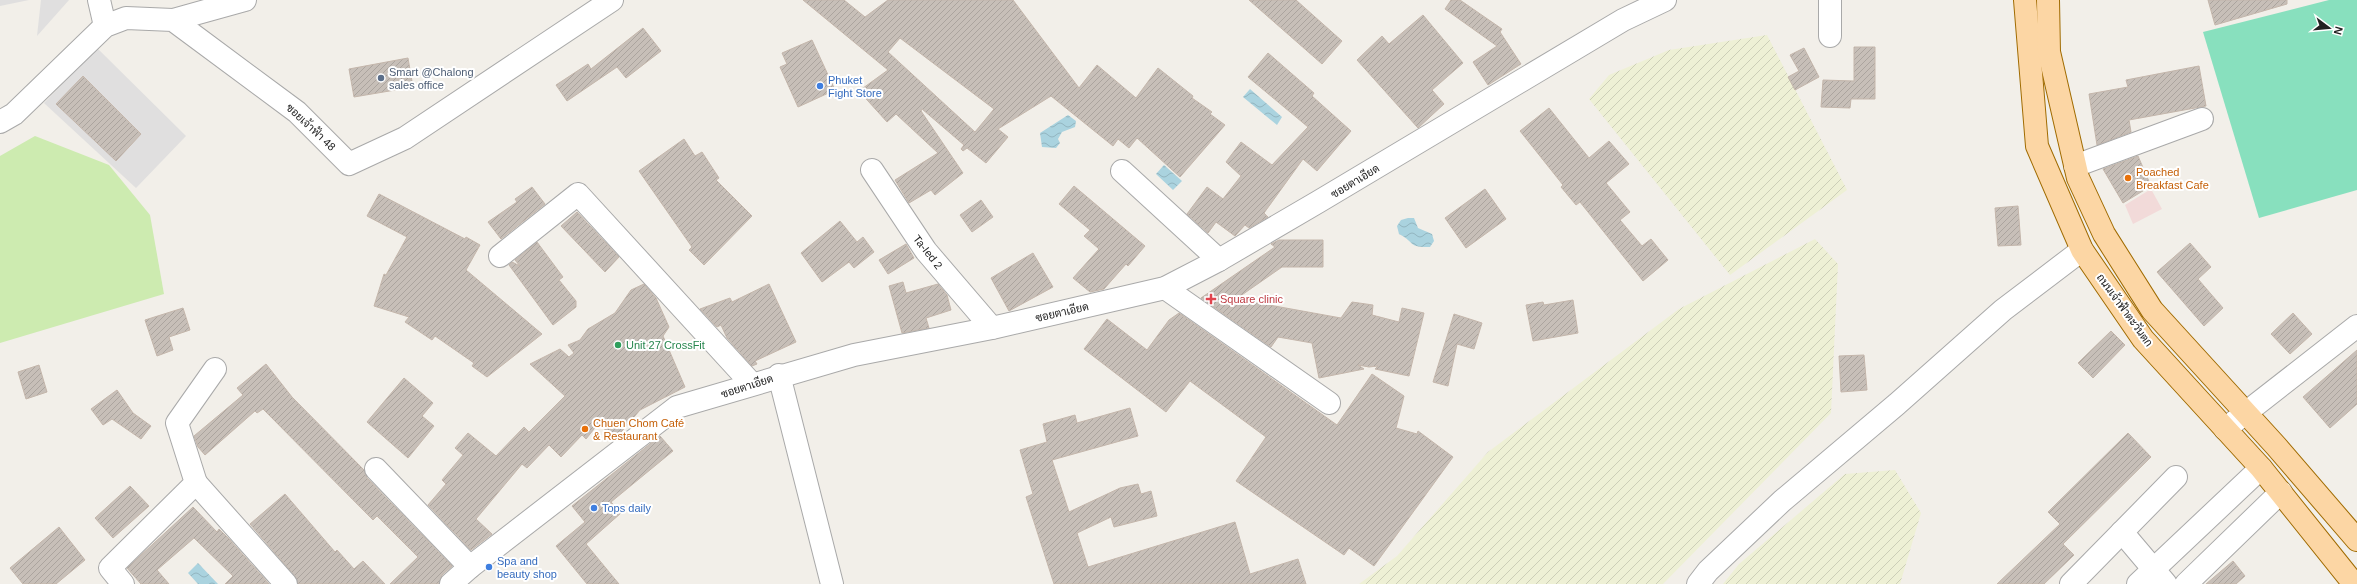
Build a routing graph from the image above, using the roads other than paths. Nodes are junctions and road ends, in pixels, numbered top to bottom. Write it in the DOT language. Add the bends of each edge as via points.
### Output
graph roads {
  1 [pos="99,0"];
  2 [pos="245,0"];
  3 [pos="612,0"];
  4 [pos="1666,0"];
  5 [pos="1830,0"];
  6 [pos="2025,0"];
  7 [pos="2048,0"];
  8 [pos="124,9"];
  9 [pos="173,20"];
  10 [pos="105,26"];
  11 [pos="1830,36"];
  12 [pos="2202,119"];
  13 [pos="0,122"];
  14 [pos="2075,166"];
  15 [pos="872,170"];
  16 [pos="1122,171"];
  17 [pos="2082,250"];
  18 [pos="500,256"];
  19 [pos="1219,260"];
  20 [pos="1165,288"];
  21 [pos="2357,326"];
  22 [pos="992,328"];
  23 [pos="215,369"];
  24 [pos="779,375"];
  25 [pos="752,384"];
  26 [pos="1329,403"];
  27 [pos="2246,413"];
  28 [pos="2225,429"];
  29 [pos="2261,468"];
  30 [pos="376,469"];
  31 [pos="2176,477"];
  32 [pos="196,483"];
  33 [pos="2281,492"];
  34 [pos="2122,532"];
  35 [pos="2357,540"];
  36 [pos="470,567"];
  37 [pos="2160,576"];
  38 [pos="123,584"];
  39 [pos="286,584"];
  40 [pos="451,584"];
  41 [pos="832,584"];
  42 [pos="1698,584"];
  43 [pos="2071,584"];
  44 [pos="2138,584"];
  45 [pos="2186,584"];
  46 [pos="2354,584"];
  1 -- 10 [label="street"];
  2 -- 9 [label="street"];
  3 -- 9 [label="street, ซอยเจ้าฟ้า 48" via="405,138 349,164 297,112"];
  4 -- 19 [label="street, ซอยตาเอียด" via="1623,20"];
  5 -- 11 [label="street"];
  6 -- 17 [label="main road, ถนนเจ้าฟ้าตะวันตก" via="2037,146"];
  7 -- 14 [label="main road, ถนนเจ้าฟ้าตะวันตก" via="2049,52"];
  8 -- 9 [label="street"];
  8 -- 10 [label="street"];
  10 -- 13 [label="street" via="14,114"];
  12 -- 14 [label="street"];
  14 -- 27 [label="main road, ถนนเจ้าฟ้าตะวันตก" via="2104,234 2152,310"];
  15 -- 22 [label="street, Ta-Ied 2" via="926,252"];
  16 -- 19 [label="street"];
  17 -- 28 [label="main road, ถนนเจ้าฟ้าตะวันตก" via="2143,339"];
  17 -- 42 [label="street" via="2002,310 1897,404 1782,501 1708,571"];
  18 -- 25 [label="street" via="578,194"];
  19 -- 20 [label="street, ซอยตาเอียด"];
  20 -- 22 [label="street, ซอยตาเอียด"];
  20 -- 26 [label="street"];
  21 -- 27 [label="street"];
  22 -- 24 [label="street, ซอยตาเอียด" via="854,354"];
  23 -- 32 [label="street" via="177,423"];
  24 -- 25 [label="street, ซอยตาเอียด"];
  24 -- 41 [label="street"];
  25 -- 36 [label="street, ซอยตาเอียด" via="677,407"];
  27 -- 28 [label="street"];
  27 -- 35 [label="main road, ถนนเจ้าฟ้าตะวันตก"];
  28 -- 29 [label="main road, ถนนเจ้าฟ้าตะวันตก"];
  29 -- 33 [label="main road, ถนนเจ้าฟ้าตะวันตก"];
  29 -- 37 [label="street"];
  30 -- 36 [label="street"];
  31 -- 34 [label="street"];
  32 -- 38 [label="street" via="110,568"];
  32 -- 39 [label="street"];
  33 -- 45 [label="street"];
  33 -- 46 [label="main road, ถนนเจ้าฟ้าตะวันตก"];
  34 -- 37 [label="street"];
  34 -- 43 [label="street"];
  36 -- 40 [label="street, ซอยตาเอียด"];
  37 -- 44 [label="street"];
}
